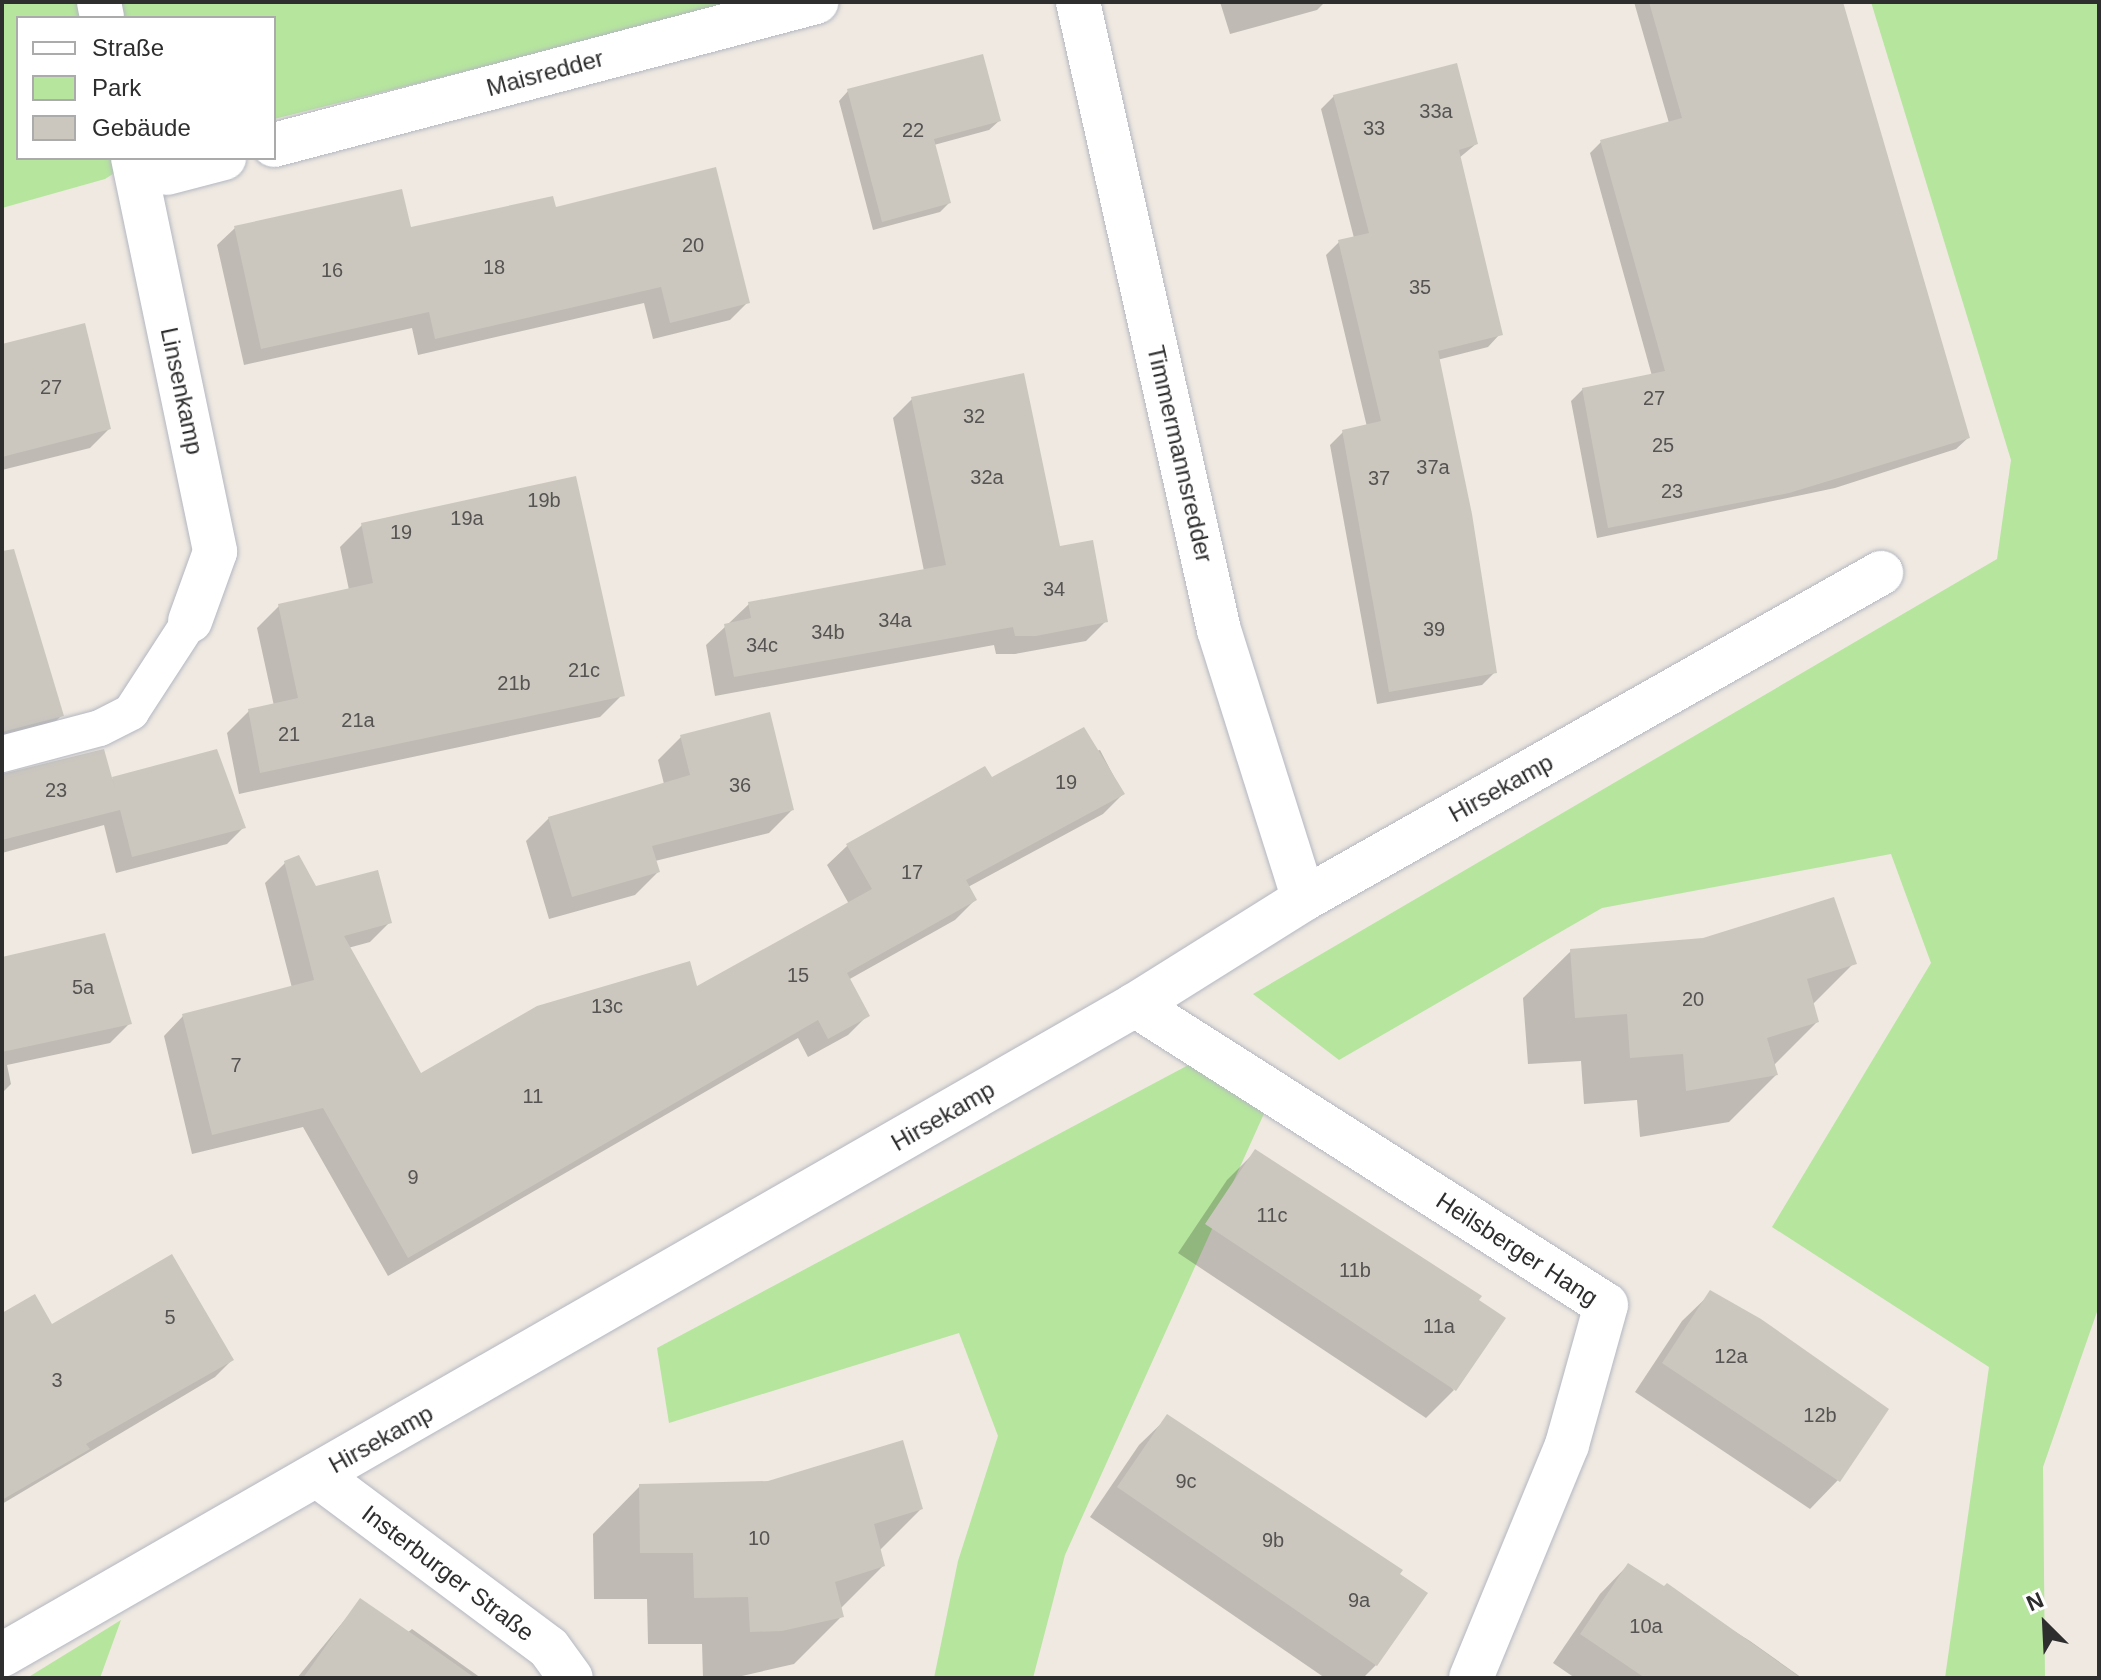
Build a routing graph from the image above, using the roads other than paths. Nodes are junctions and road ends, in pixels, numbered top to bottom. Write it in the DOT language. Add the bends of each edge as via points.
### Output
graph roads {
  1 [pos="816,2"];
  2 [pos="1078,2"];
  3 [pos="276,144"];
  4 [pos="206,160"];
  5 [pos="150,166"];
  6 [pos="1881,573"];
  7 [pos="190,621"];
  8 [pos="2,754"];
  9 [pos="1304,899"];
  10 [pos="1135,1005"];
  11 [pos="317,1475"];
  12 [pos="2,1655"];
  13 [pos="571,1678"];
  14 [pos="1471,1678"];
  1 -- 3 [label="street, Maisredder"];
  2 -- 9 [label="street, Timmermannsredder" via="1219,630"];
  4 -- 5 [label="street"];
  5 -- 7 [label="street, Linsenkamp" via="215,552"];
  6 -- 9 [label="street, Hirsekamp"];
  7 -- 8 [label="lane" via="131,712 100,728"];
  9 -- 10 [label="street, Hirsekamp"];
  10 -- 11 [label="street, Hirsekamp"];
  10 -- 14 [label="street, Heilsberger Hang" via="1606,1305 1567,1445"];
  11 -- 12 [label="street, Hirsekamp"];
  11 -- 13 [label="street, Insterburger Straße" via="549,1648"];
}
